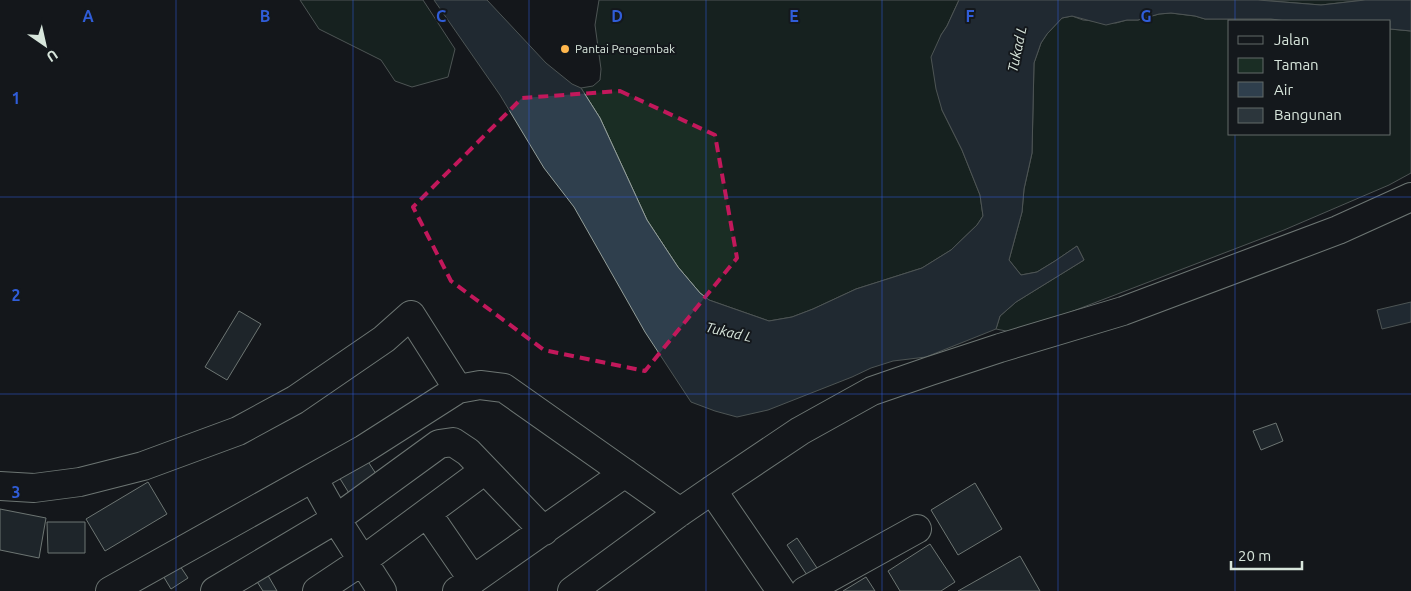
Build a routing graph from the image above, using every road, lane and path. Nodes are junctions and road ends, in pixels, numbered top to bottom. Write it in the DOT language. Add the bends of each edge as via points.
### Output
graph roads {
  1 [pos="1411,197"];
  2 [pos="458,389"];
  3 [pos="485,470"];
  4 [pos="626,473"];
  5 [pos="313,478"];
  6 [pos="0,486"];
  7 [pos="712,490"];
  8 [pos="680,512"];
  9 [pos="427,513"];
  10 [pos="336,519"];
  11 [pos="917,530"];
  12 [pos="544,531"];
  13 [pos="362,561"];
  14 [pos="465,586"];
  15 [pos="110,591"];
  16 [pos="215,591"];
  17 [pos="316,591"];
  18 [pos="382,591"];
  19 [pos="572,591"];
  20 [pos="781,591"];
  21 [pos="805,591"];
  1 -- 7 [label="street" via="1338,230 1124,311 1000,348 872,392 800,432"];
  2 -- 4 [label="street" via="480,386 504,388"];
  2 -- 5 [label="street"];
  2 -- 6 [label="street" via="411,315 384,339 295,400 238,431 143,466 80,482 34,488"];
  3 -- 9 [label="street"];
  3 -- 10 [label="street" via="453,442 439,444"];
  3 -- 12 [label="street"];
  4 -- 8 [label="street"];
  4 -- 12 [label="street"];
  5 -- 10 [label="street"];
  5 -- 15 [label="street"];
  7 -- 8 [label="street"];
  7 -- 20 [label="street"];
  8 -- 19 [label="street"];
  9 -- 13 [label="street"];
  9 -- 14 [label="street"];
  10 -- 13 [label="street"];
  10 -- 16 [label="street"];
  11 -- 21 [label="street"];
  12 -- 14 [label="street"];
  13 -- 17 [label="street"];
  13 -- 18 [label="street"];
}
